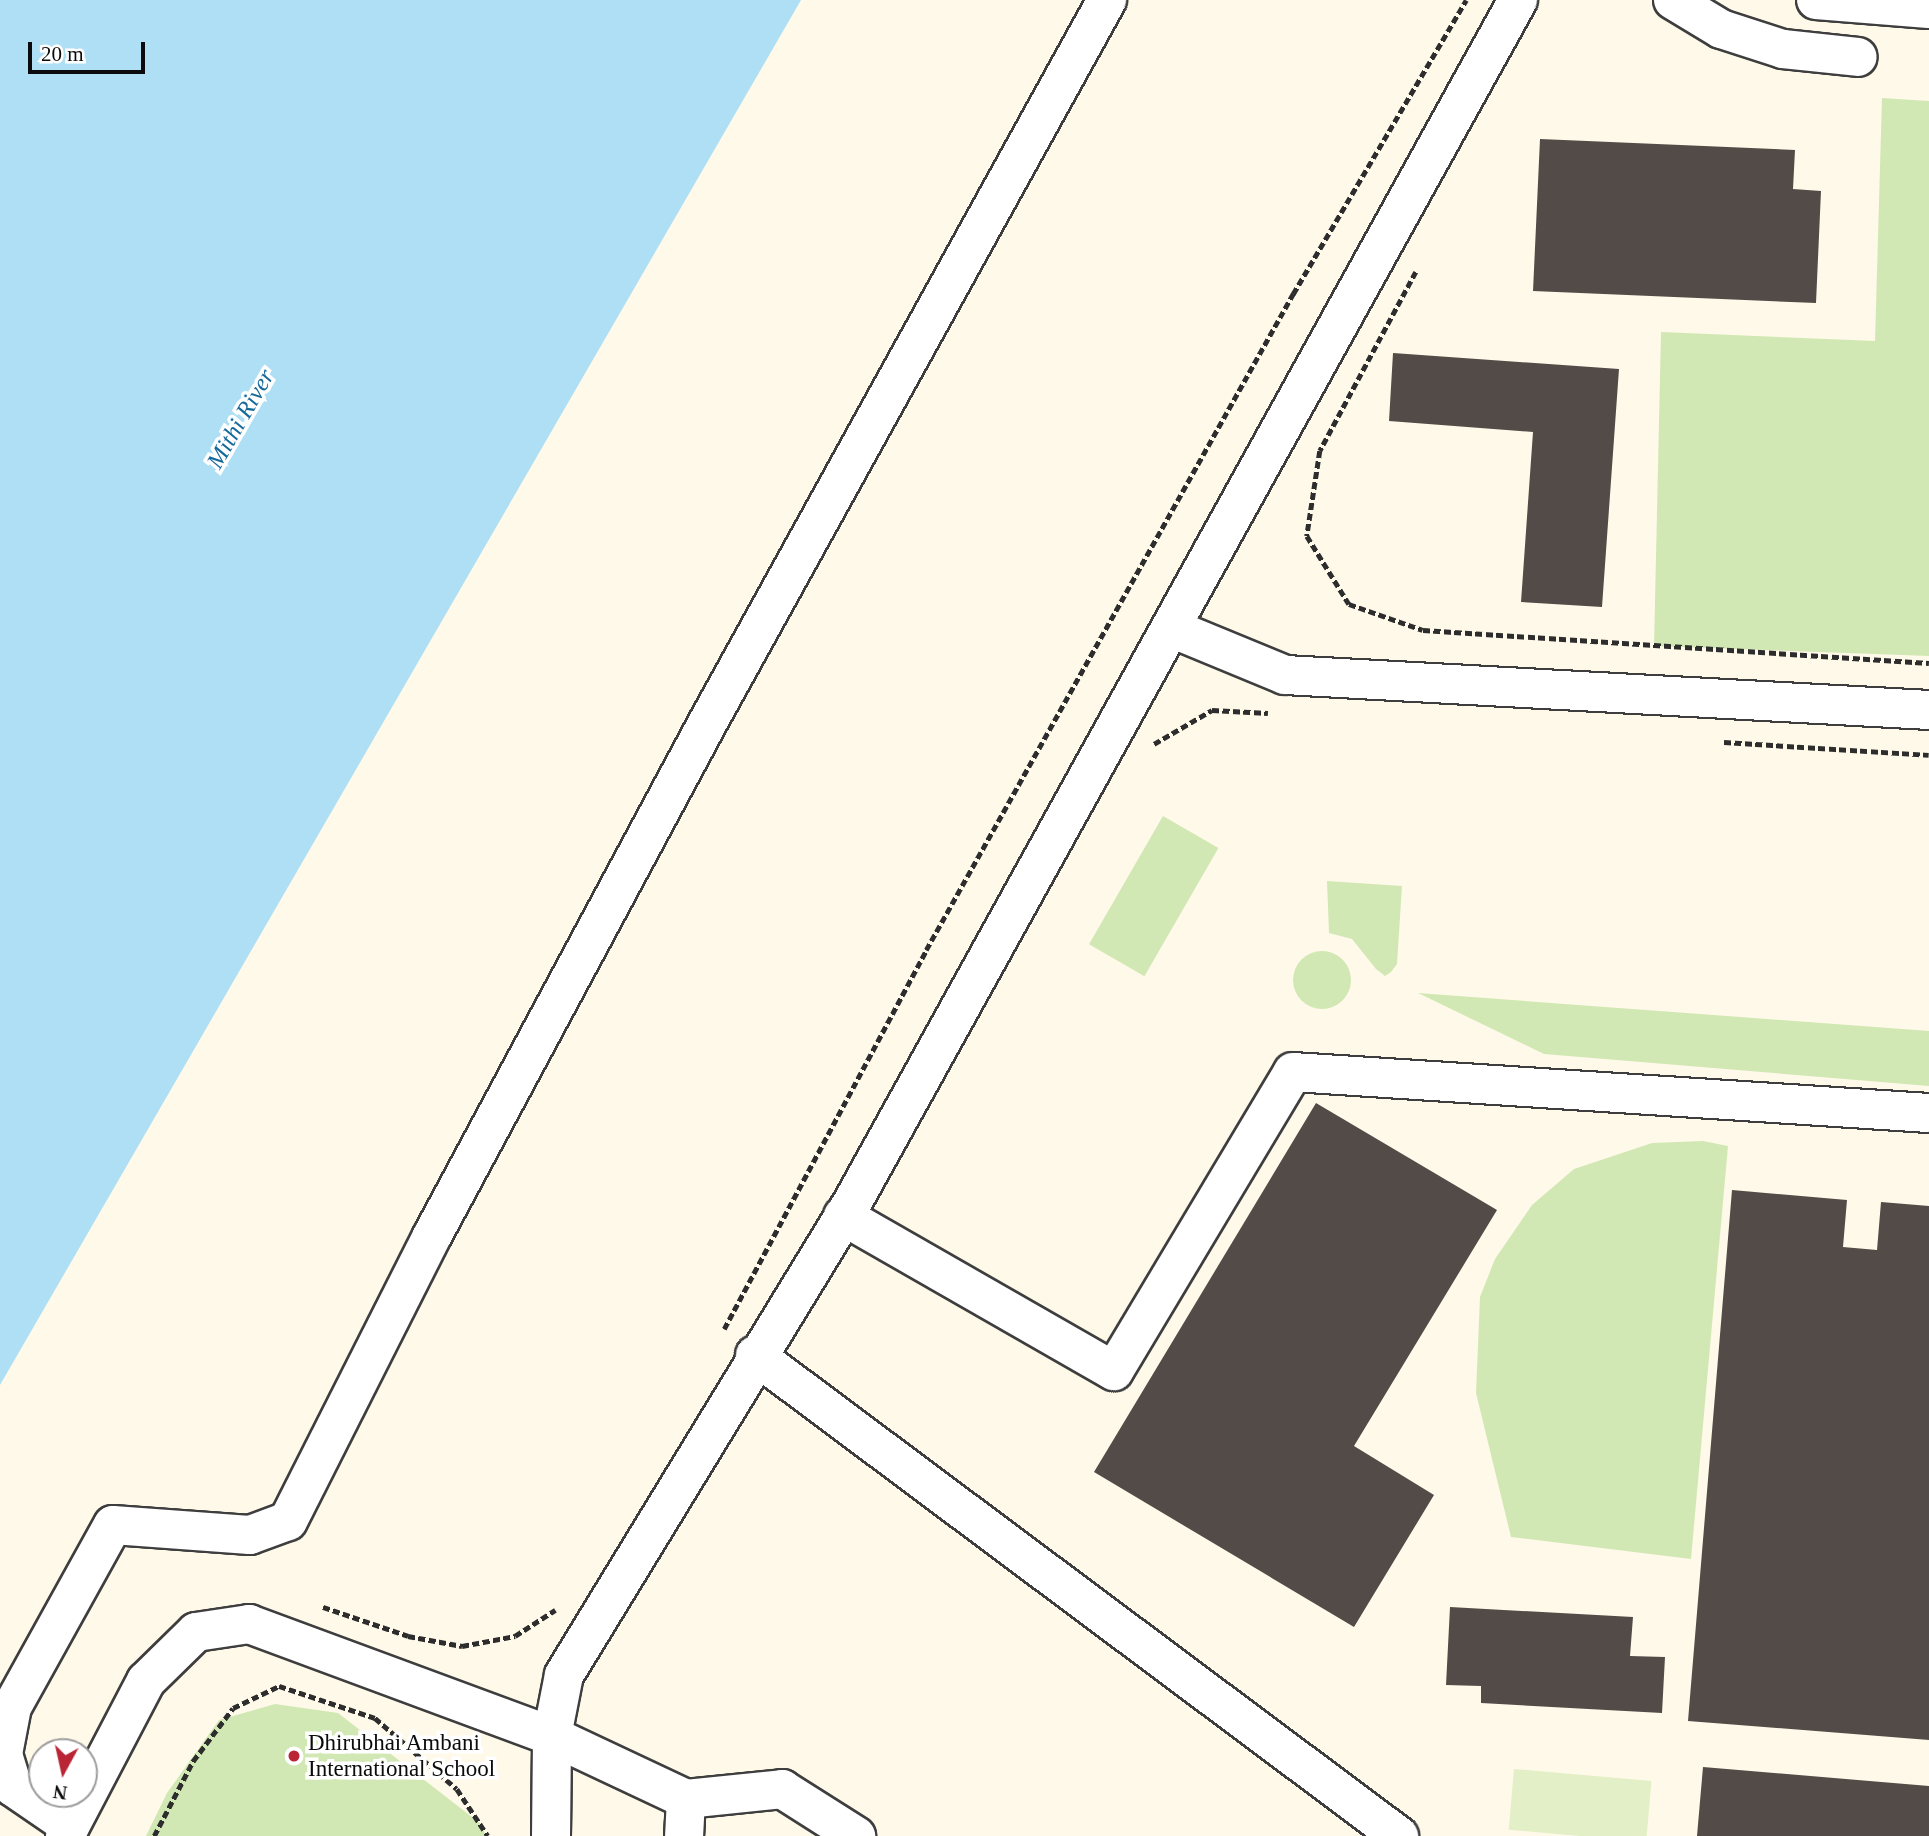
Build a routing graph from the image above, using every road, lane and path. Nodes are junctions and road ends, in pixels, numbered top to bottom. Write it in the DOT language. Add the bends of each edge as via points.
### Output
graph roads {
  1 [pos="1107,0"];
  2 [pos="1466,0"];
  3 [pos="1518,0"];
  4 [pos="1673,0"];
  5 [pos="1816,0"];
  6 [pos="1929,9"];
  7 [pos="1858,57"];
  8 [pos="1418,268"];
  9 [pos="1171,628"];
  10 [pos="1929,663"];
  11 [pos="1929,710"];
  12 [pos="1929,1113"];
  13 [pos="844,1216"];
  14 [pos="721,1334"];
  15 [pos="755,1355"];
  16 [pos="566,1603"];
  17 [pos="310,1606"];
  18 [pos="552,1736"];
  19 [pos="685,1818"];
  20 [pos="67,1831"];
  21 [pos="154,1836"];
  22 [pos="488,1836"];
  23 [pos="551,1836"];
  24 [pos="856,1836"];
  25 [pos="1399,1836"];
  1 -- 20 [label="street" via="696,744 432,1236 288,1521 250,1535 113,1525 12,1707 3,1754 13,1787"];
  2 -- 14 [label="path" via="1293,294 932,938"];
  3 -- 9 [label="street"];
  4 -- 7 [label="street" via="1721,29 1783,49"];
  5 -- 6 [label="street"];
  8 -- 10 [label="path" via="1320,451 1307,536 1349,604 1423,630"];
  9 -- 11 [label="street" via="1285,675"];
  9 -- 13 [label="street"];
  12 -- 13 [label="street" via="1293,1072 1114,1371"];
  13 -- 15 [label="street"];
  15 -- 18 [label="street" via="564,1675"];
  15 -- 25 [label="street"];
  16 -- 17 [label="path" via="515,1636 461,1646 408,1636 335,1608"];
  18 -- 19 [label="street"];
  18 -- 20 [label="street" via="249,1624 196,1632 146,1681"];
  18 -- 23 [label="street"];
  19 -- 24 [label="street" via="782,1789"];
  21 -- 22 [label="path" via="193,1761 233,1709 279,1686 375,1718 457,1789"];
}
